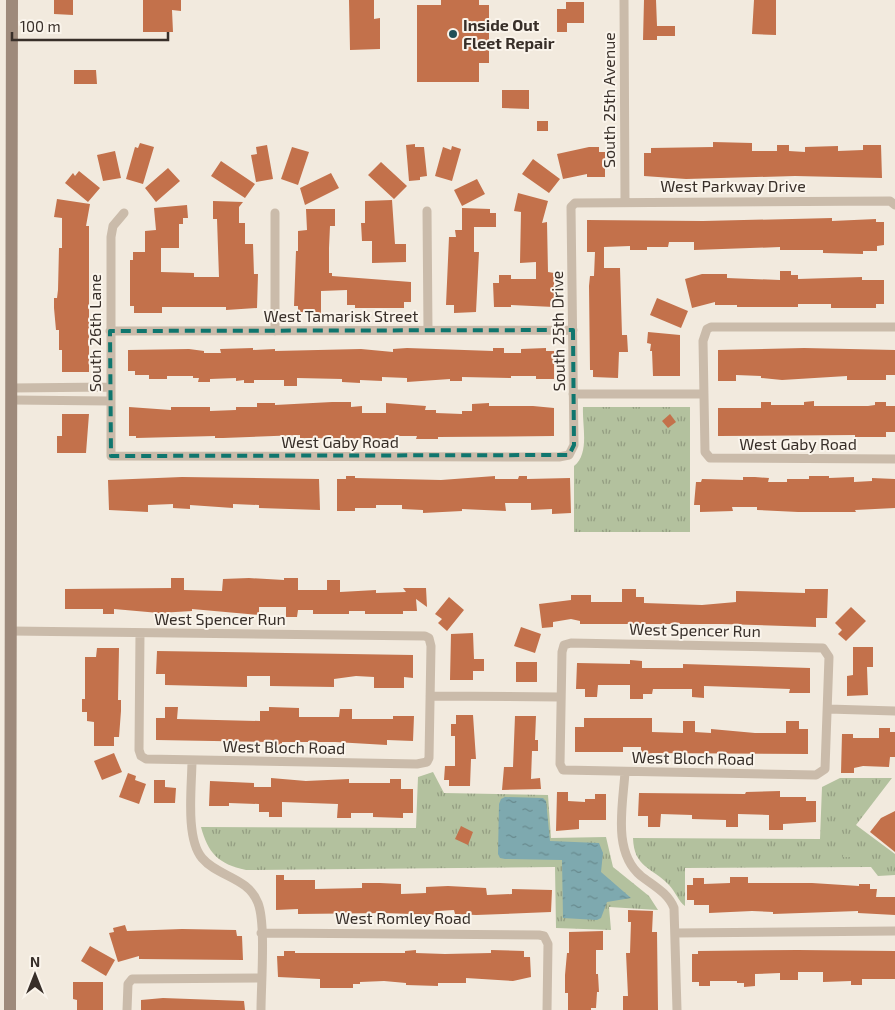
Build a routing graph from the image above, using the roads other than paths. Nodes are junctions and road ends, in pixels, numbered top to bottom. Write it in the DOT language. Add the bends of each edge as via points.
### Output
graph roads {
  1 [pos="12,0"];
  2 [pos="624,0"];
  3 [pos="624,201"];
  4 [pos="895,205"];
  5 [pos="571,207"];
  6 [pos="427,211"];
  7 [pos="124,213"];
  8 [pos="275,213"];
  9 [pos="895,327"];
  10 [pos="428,330"];
  11 [pos="572,330"];
  12 [pos="110,331"];
  13 [pos="275,331"];
  14 [pos="110,387"];
  15 [pos="12,394"];
  16 [pos="573,394"];
  17 [pos="704,394"];
  18 [pos="110,401"];
  19 [pos="569,454"];
  20 [pos="111,456"];
  21 [pos="895,458"];
  22 [pos="11,631"];
  23 [pos="140,633"];
  24 [pos="430,696"];
  25 [pos="560,697"];
  26 [pos="828,709"];
  27 [pos="895,711"];
  28 [pos="192,760"];
  29 [pos="625,772"];
  30 [pos="895,931"];
  31 [pos="261,933"];
  32 [pos="676,933"];
  33 [pos="261,978"];
  34 [pos="10,1010"];
  35 [pos="127,1010"];
  36 [pos="261,1010"];
  37 [pos="547,1010"];
  38 [pos="677,1010"];
  1 -- 15 [label="main road"];
  2 -- 3 [label="street, South 25th Avenue"];
  3 -- 4 [label="street, West Parkway Drive" via="890,201"];
  3 -- 5 [label="street, West Parkway Drive" via="580,201"];
  5 -- 11 [label="street, South 25th Drive"];
  6 -- 10 [label="street"];
  7 -- 12 [label="street, South 26th Lane" via="114,226 111,237"];
  8 -- 13 [label="street"];
  9 -- 17 [label="street" via="707,329 703,341"];
  10 -- 11 [label="street, West Tamarisk Street"];
  10 -- 13 [label="street, West Tamarisk Street"];
  11 -- 16 [label="street, South 25th Drive"];
  12 -- 13 [label="street, West Tamarisk Street"];
  12 -- 14 [label="street, South 26th Lane"];
  14 -- 15 [label="street"];
  14 -- 18 [label="street, South 26th Lane"];
  15 -- 18 [label="street"];
  15 -- 22 [label="main road"];
  16 -- 17 [label="street"];
  16 -- 19 [label="street, South 25th Drive" via="574,445"];
  17 -- 21 [label="street, West Gaby Road" via="705,452 713,459"];
  18 -- 20 [label="street, South 26th Lane"];
  19 -- 20 [label="street, West Gaby Road" via="559,457"];
  22 -- 23 [label="street, West Spencer Run"];
  22 -- 34 [label="main road"];
  23 -- 24 [label="street, West Spencer Run" via="422,635 429,638"];
  23 -- 28 [label="street, West Bloch Road" via="141,756 146,759"];
  24 -- 25 [label="street"];
  24 -- 28 [label="street, West Bloch Road" via="430,754 427,762"];
  25 -- 26 [label="street, West Spencer Run" via="564,645 570,643 820,647 826,650 829,658"];
  25 -- 29 [label="street, West Bloch Road" via="561,769"];
  26 -- 27 [label="street"];
  26 -- 29 [label="street, West Bloch Road" via="827,765 824,772 816,775"];
  28 -- 31 [label="street" via="192,823 199,854 249,890 258,902"];
  29 -- 32 [label="street" via="622,839 626,858 640,875 670,899"];
  30 -- 32 [label="street"];
  31 -- 33 [label="street"];
  31 -- 37 [label="street, West Romley Road" via="544,936 548,944"];
  32 -- 38 [label="street"];
  33 -- 35 [label="street" via="137,978 129,981"];
  33 -- 36 [label="street"];
}
